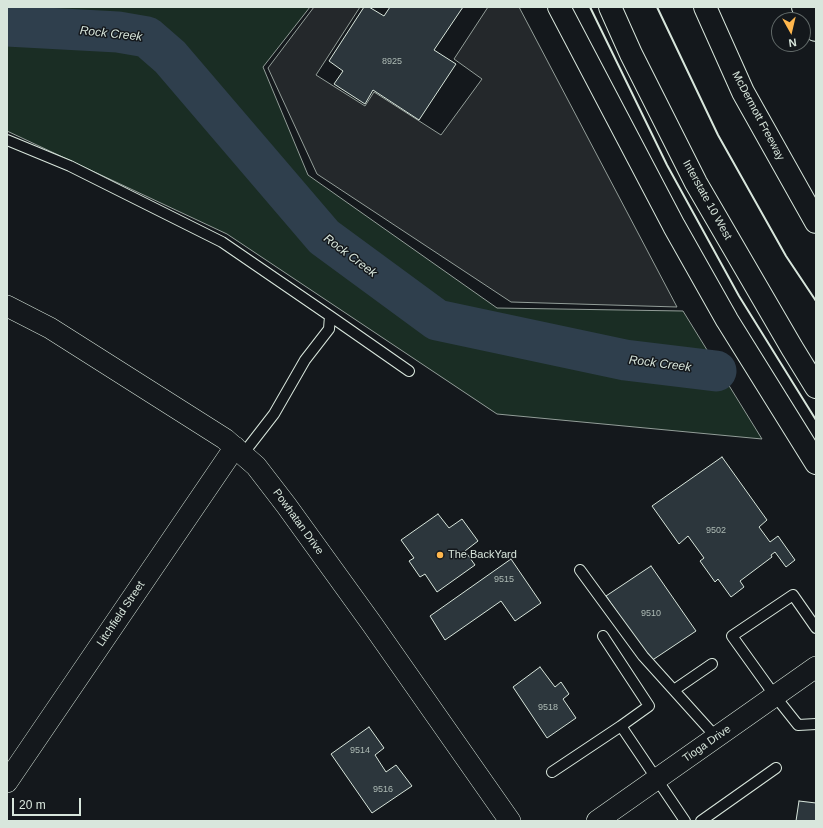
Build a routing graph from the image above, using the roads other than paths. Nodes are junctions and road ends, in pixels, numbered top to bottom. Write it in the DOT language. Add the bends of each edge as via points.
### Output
graph roads {
  1 [pos="559,7"];
  2 [pos="610,7"];
  3 [pos="705,7"];
  4 [pos="803,7"];
  5 [pos="816,30"];
  6 [pos="7,140"];
  7 [pos="816,222"];
  8 [pos="7,306"];
  9 [pos="330,316"];
  10 [pos="409,371"];
  11 [pos="816,387"];
  12 [pos="239,450"];
  13 [pos="816,463"];
  14 [pos="580,570"];
  15 [pos="816,628"];
  16 [pos="603,636"];
  17 [pos="712,664"];
  18 [pos="816,667"];
  19 [pos="674,690"];
  20 [pos="775,696"];
  21 [pos="816,724"];
  22 [pos="621,726"];
  23 [pos="716,737"];
  24 [pos="776,768"];
  25 [pos="552,772"];
  26 [pos="656,780"];
  27 [pos="7,782"];
  28 [pos="510,821"];
  29 [pos="597,821"];
  30 [pos="685,821"];
  31 [pos="701,821"];
  1 -- 13 [label="main road" via="727,320"];
  2 -- 11 [label="main road, Interstate 10 West" via="696,183"];
  3 -- 7 [label="main road, McDermott Freeway" via="743,92"];
  4 -- 5 [label="main road"];
  6 -- 9 [label="lane" via="70,166 222,242"];
  8 -- 12 [label="street, Powhatan Drive" via="50,328"];
  9 -- 10 [label="lane"];
  9 -- 12 [label="lane" via="329,330 305,360 274,414"];
  12 -- 27 [label="street, Litchfield Street"];
  12 -- 28 [label="street, Powhatan Drive" via="260,470 291,512"];
  14 -- 19 [label="lane" via="643,656"];
  15 -- 20 [label="lane" via="792,595 732,636"];
  16 -- 22 [label="lane" via="649,706"];
  17 -- 19 [label="lane"];
  18 -- 20 [label="street, Tioga Drive"];
  19 -- 23 [label="lane"];
  20 -- 21 [label="lane" via="798,725"];
  20 -- 23 [label="street, Tioga Drive"];
  22 -- 25 [label="lane"];
  22 -- 26 [label="lane"];
  23 -- 26 [label="street, Tioga Drive"];
  24 -- 31 [label="lane"];
  26 -- 29 [label="street, Tioga Drive"];
  26 -- 30 [label="lane"];
}
